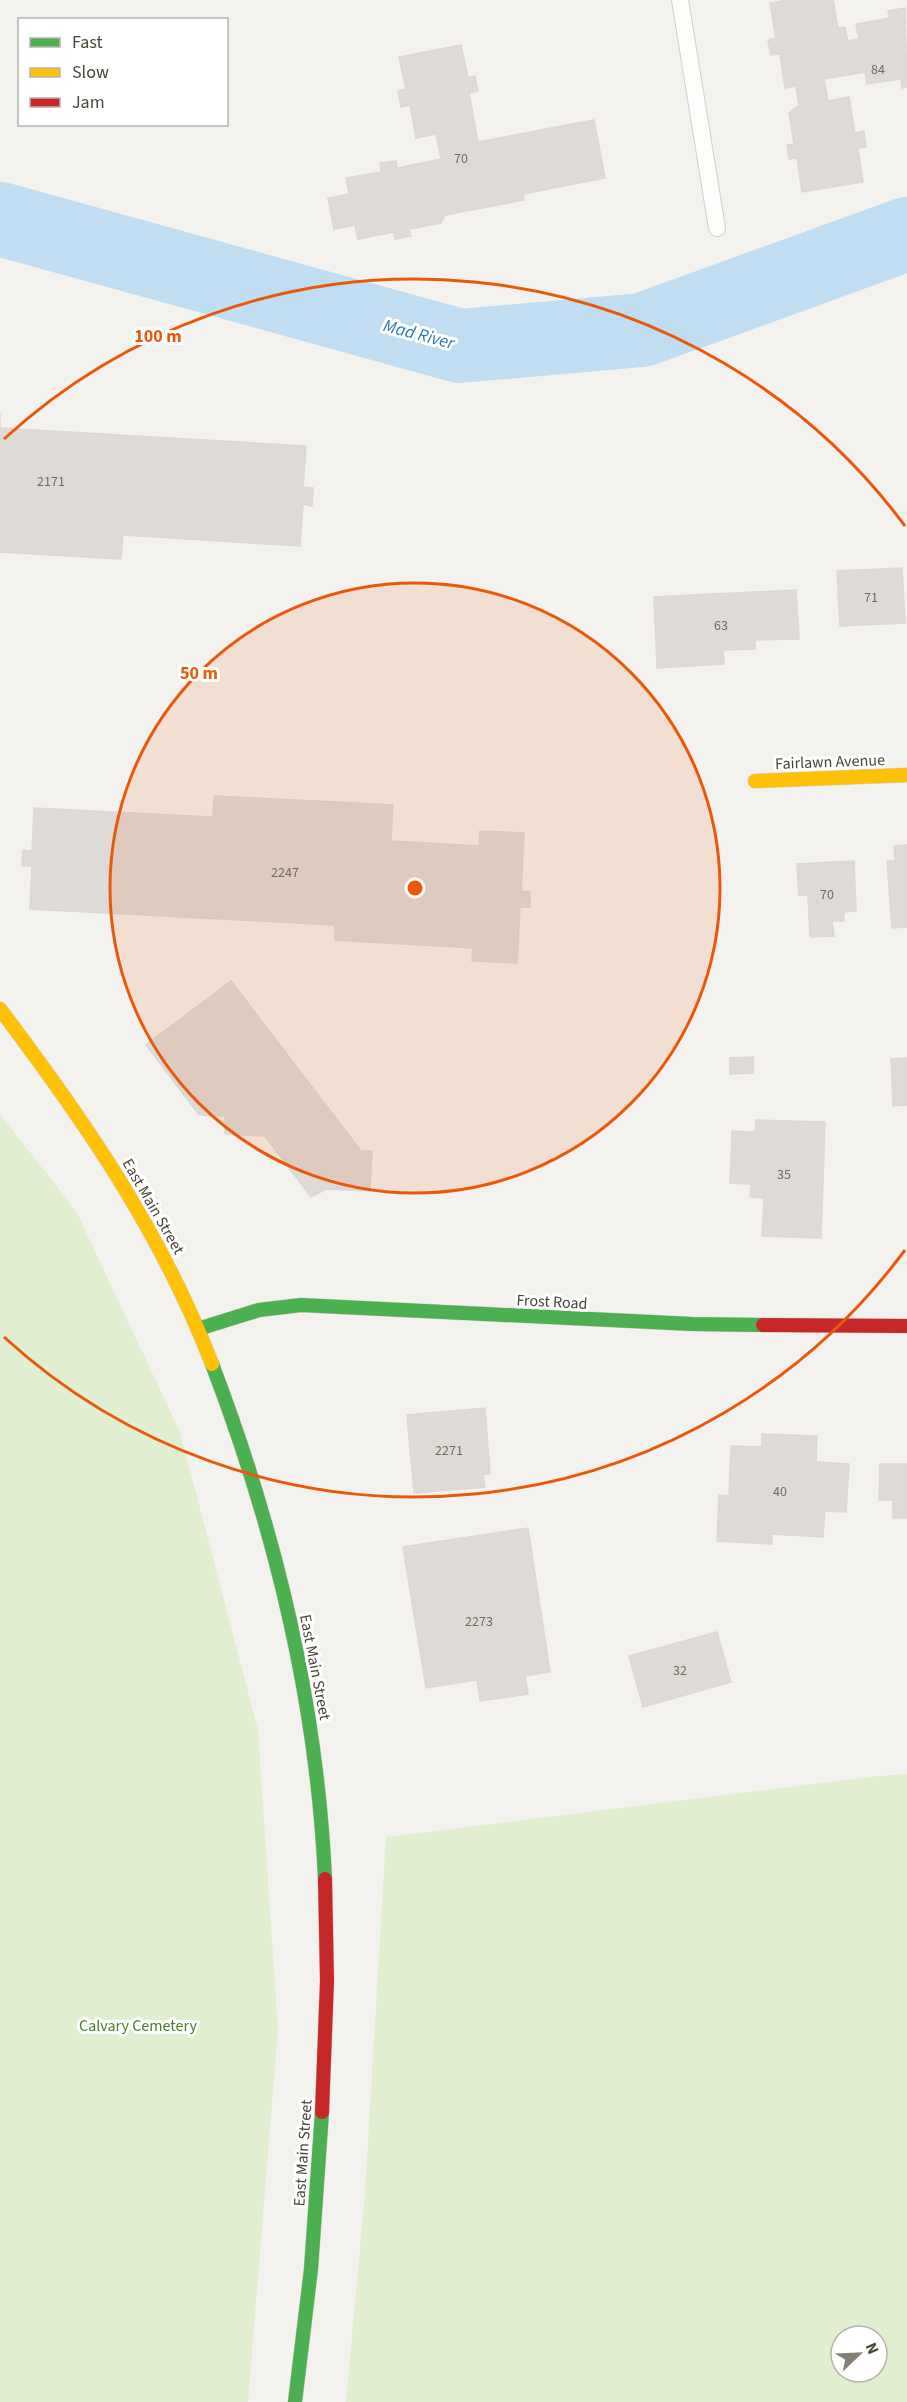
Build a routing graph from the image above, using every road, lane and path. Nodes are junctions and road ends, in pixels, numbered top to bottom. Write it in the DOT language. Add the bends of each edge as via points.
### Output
graph roads {
  1 [pos="680,0"];
  2 [pos="717,228"];
  3 [pos="907,775"];
  4 [pos="754,781"];
  5 [pos="0,1009"];
  6 [pos="907,1326"];
  7 [pos="198,1329"];
  8 [pos="295,2402"];
  1 -- 2 [label="lane"];
  3 -- 4 [label="main road, Fairlawn Avenue"];
  5 -- 7 [label="main road, East Main Street" via="128,1191 160,1247"];
  6 -- 7 [label="main road, Frost Road" via="692,1324 301,1305 260,1310"];
  7 -- 8 [label="main road, East Main Street" via="246,1460 279,1574 310,1723 321,1810 326,1924 323,2084 308,2294"];
}
